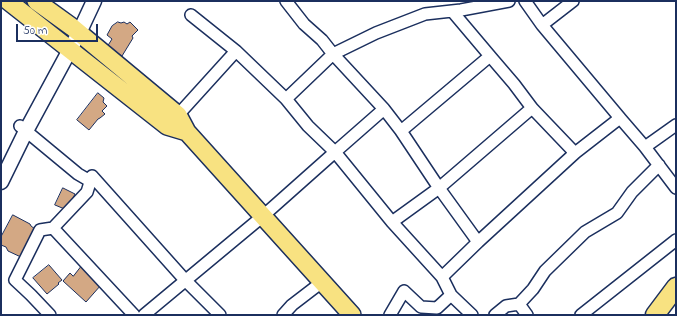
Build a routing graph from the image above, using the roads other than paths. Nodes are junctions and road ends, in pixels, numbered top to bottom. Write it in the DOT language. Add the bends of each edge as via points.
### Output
graph roads {
  1 [pos="8,1"];
  2 [pos="36,1"];
  3 [pos="84,1"];
  4 [pos="94,1"];
  5 [pos="286,1"];
  6 [pos="509,1"];
  7 [pos="524,1"];
  8 [pos="573,1"];
  9 [pos="452,11"];
  10 [pos="191,15"];
  11 [pos="542,26"];
  12 [pos="76,30"];
  13 [pos="66,47"];
  14 [pos="236,51"];
  15 [pos="333,54"];
  16 [pos="490,56"];
  17 [pos="286,99"];
  18 [pos="532,108"];
  19 [pos="384,109"];
  20 [pos="178,115"];
  21 [pos="620,118"];
  22 [pos="676,125"];
  23 [pos="23,129"];
  24 [pos="401,131"];
  25 [pos="187,132"];
  26 [pos="645,147"];
  27 [pos="335,152"];
  28 [pos="575,153"];
  29 [pos="659,165"];
  30 [pos="1,166"];
  31 [pos="90,181"];
  32 [pos="1,182"];
  33 [pos="439,188"];
  34 [pos="676,188"];
  35 [pos="262,216"];
  36 [pos="392,222"];
  37 [pos="53,228"];
  38 [pos="676,240"];
  39 [pos="478,242"];
  40 [pos="442,277"];
  41 [pos="185,280"];
  42 [pos="322,282"];
  43 [pos="676,287"];
  44 [pos="451,294"];
  45 [pos="519,304"];
  46 [pos="50,315"];
  47 [pos="134,315"];
  48 [pos="144,315"];
  49 [pos="220,315"];
  50 [pos="283,315"];
  51 [pos="352,315"];
  52 [pos="390,315"];
  53 [pos="472,315"];
  54 [pos="495,315"];
  55 [pos="527,315"];
  56 [pos="580,315"];
  57 [pos="655,315"];
  1 -- 13 [label="main road"];
  2 -- 12 [label="main road"];
  3 -- 12 [label="street"];
  4 -- 12 [label="street"];
  5 -- 15 [label="street"];
  6 -- 9 [label="street"];
  7 -- 11 [label="street"];
  8 -- 11 [label="street"];
  9 -- 15 [label="street" via="425,14 376,33"];
  9 -- 16 [label="street"];
  10 -- 14 [label="street"];
  11 -- 21 [label="street"];
  12 -- 13 [label="street"];
  12 -- 20 [label="main road"];
  13 -- 23 [label="street"];
  13 -- 25 [label="main road" via="167,126"];
  14 -- 17 [label="street"];
  14 -- 20 [label="street"];
  15 -- 17 [label="street"];
  15 -- 19 [label="street"];
  16 -- 18 [label="street"];
  16 -- 24 [label="street"];
  17 -- 27 [label="street" via="308,126"];
  18 -- 28 [label="street"];
  18 -- 33 [label="street"];
  19 -- 24 [label="street"];
  19 -- 27 [label="street"];
  20 -- 25 [label="main road"];
  21 -- 26 [label="street"];
  21 -- 28 [label="street"];
  22 -- 26 [label="street"];
  23 -- 30 [label="street"];
  23 -- 31 [label="street"];
  23 -- 32 [label="street"];
  24 -- 33 [label="street"];
  25 -- 35 [label="main road"];
  26 -- 29 [label="street"];
  27 -- 35 [label="street"];
  27 -- 36 [label="street"];
  28 -- 39 [label="street"];
  29 -- 34 [label="street"];
  29 -- 45 [label="street" via="632,192 617,213 585,232 545,271"];
  31 -- 37 [label="street" via="87,192"];
  31 -- 41 [label="street" via="92,176"];
  33 -- 36 [label="street"];
  33 -- 39 [label="street"];
  35 -- 41 [label="street"];
  35 -- 42 [label="main road"];
  36 -- 40 [label="street"];
  37 -- 46 [label="street" via="40,230 15,280"];
  37 -- 47 [label="street"];
  38 -- 56 [label="street"];
  39 -- 40 [label="street"];
  40 -- 44 [label="street"];
  41 -- 48 [label="street"];
  41 -- 49 [label="street"];
  42 -- 50 [label="street"];
  42 -- 51 [label="main road"];
  43 -- 57 [label="highway"];
  44 -- 52 [label="street" via="437,308 421,306 404,291"];
  44 -- 53 [label="street"];
  45 -- 54 [label="street" via="506,306"];
  45 -- 55 [label="street"];
}
